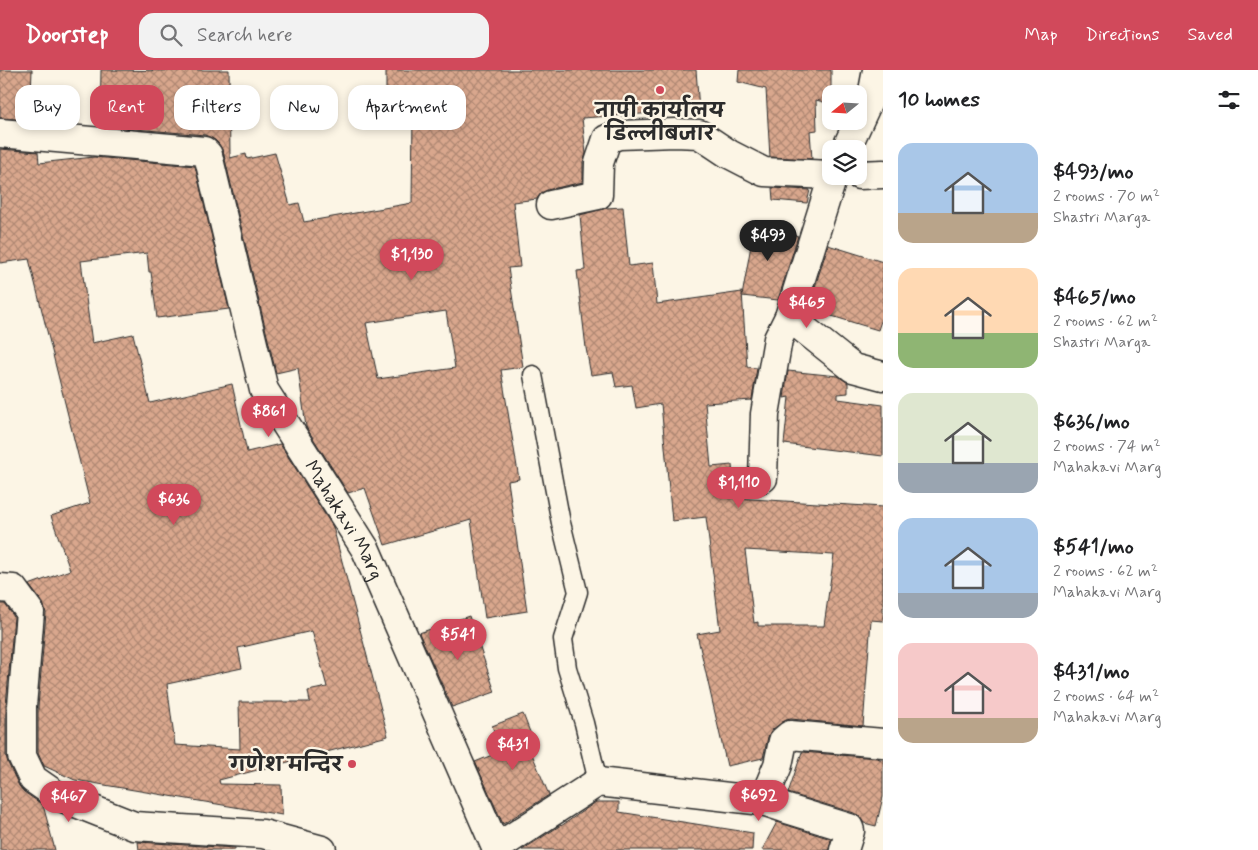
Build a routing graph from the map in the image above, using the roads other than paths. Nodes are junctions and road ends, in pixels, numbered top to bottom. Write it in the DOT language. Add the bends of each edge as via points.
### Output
graph roads {
  1 [pos="877,70"];
  2 [pos="0,133"];
  3 [pos="850,140"];
  4 [pos="883,174"];
  5 [pos="822,175"];
  6 [pos="867,175"];
  7 [pos="829,185"];
  8 [pos="552,205"];
  9 [pos="789,317"];
  10 [pos="533,375"];
  11 [pos="883,376"];
  12 [pos="763,478"];
  13 [pos="0,588"];
  14 [pos="11,713"];
  15 [pos="883,743"];
  16 [pos="598,782"];
  17 [pos="763,801"];
  18 [pos="497,849"];
  19 [pos="322,850"];
  20 [pos="844,850"];
  1 -- 3 [label="street" via="873,91"];
  2 -- 18 [label="street, Mahakavi Marg" via="204,151 208,155 264,390 366,550"];
  4 -- 6 [label="street"];
  5 -- 8 [label="street" via="764,172 699,134 619,135 606,139 599,163 598,195"];
  7 -- 9 [label="street"];
  9 -- 11 [label="street" via="853,368"];
  9 -- 12 [label="street" via="778,339 765,414"];
  10 -- 16 [label="lane" via="578,592 564,639 567,668"];
  13 -- 14 [label="street" via="13,589 30,612"];
  14 -- 19 [label="street" via="22,756 33,778 56,795 134,826 263,834"];
  15 -- 17 [label="street" via="787,737"];
  16 -- 17 [label="street"];
  16 -- 18 [label="street"];
  17 -- 20 [label="street" via="849,828"];
}
